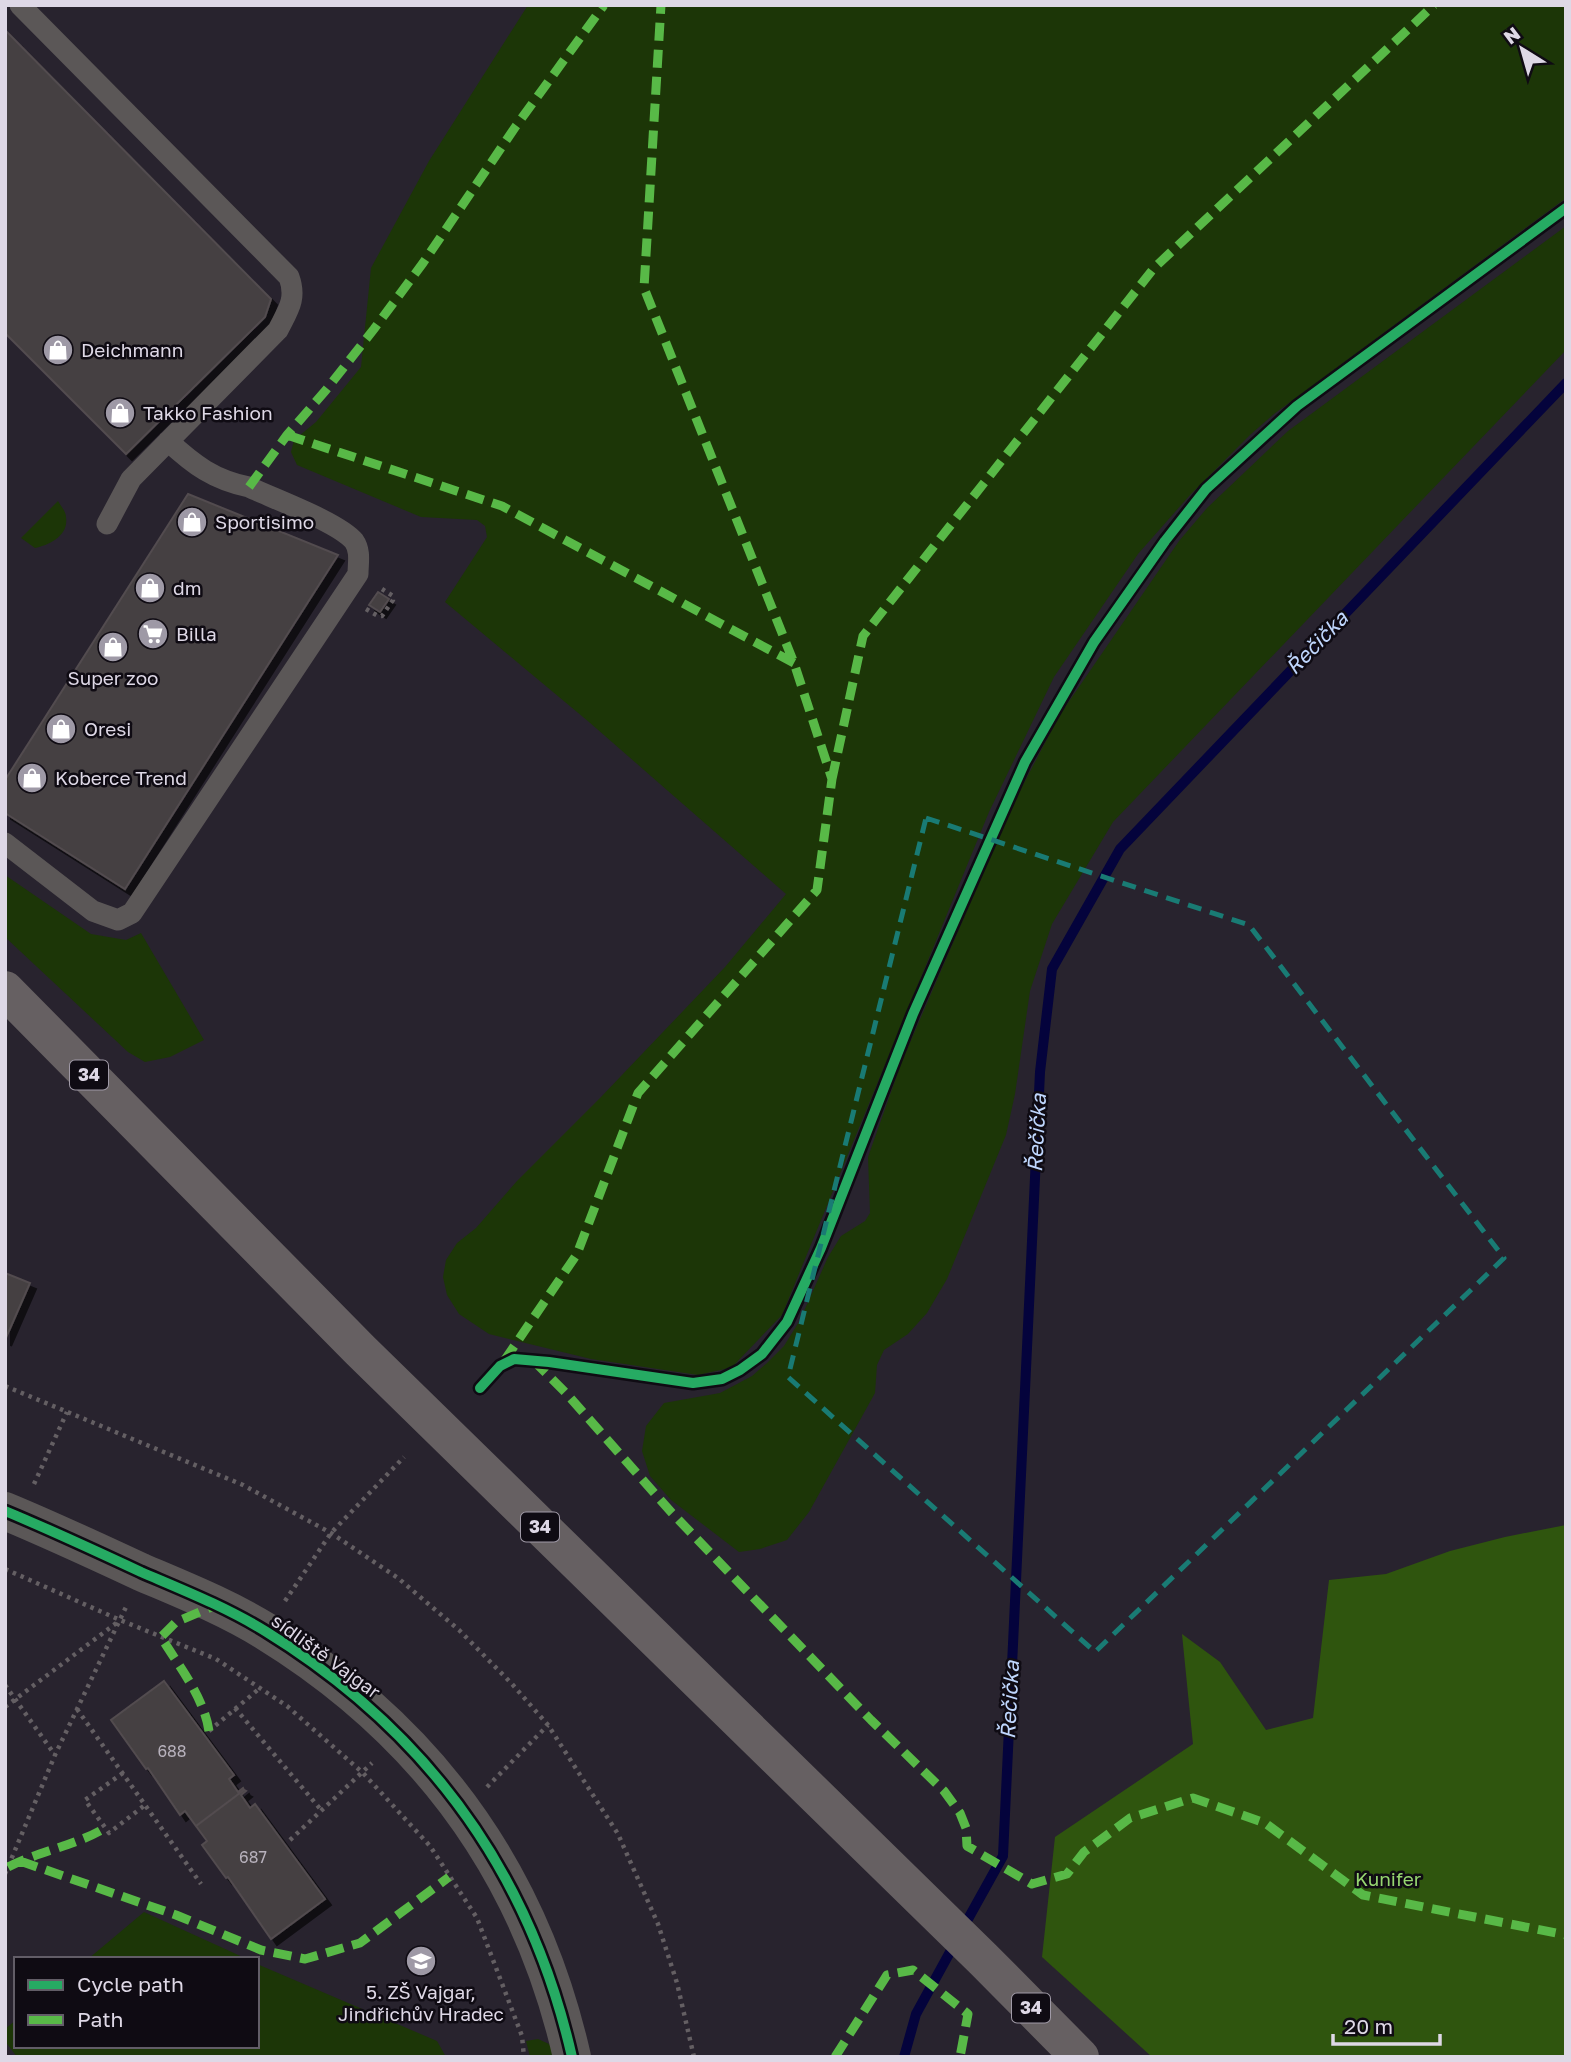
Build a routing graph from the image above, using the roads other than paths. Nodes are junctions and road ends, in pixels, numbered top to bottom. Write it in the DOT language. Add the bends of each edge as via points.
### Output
graph roads {
  1 [pos="20,5"];
  2 [pos="168,441"];
  3 [pos="107,524"];
  4 [pos="5,843"];
  5 [pos="5,990"];
  6 [pos="12,1514"];
  7 [pos="572,2057"];
  8 [pos="1080,2057"];
  1 -- 2 [label="lane" via="289,277 293,288 278,330"];
  2 -- 3 [label="lane" via="131,479"];
  2 -- 4 [label="lane" via="195,466 335,526 354,542 359,553 358,574 132,913 118,920 93,911"];
  5 -- 8 [label="main road, 34" via="369,1360"];
  6 -- 7 [label="street, sídliště Vajgar" via="265,1631 348,1688 412,1749 464,1811 530,1926 562,2011"];
}
